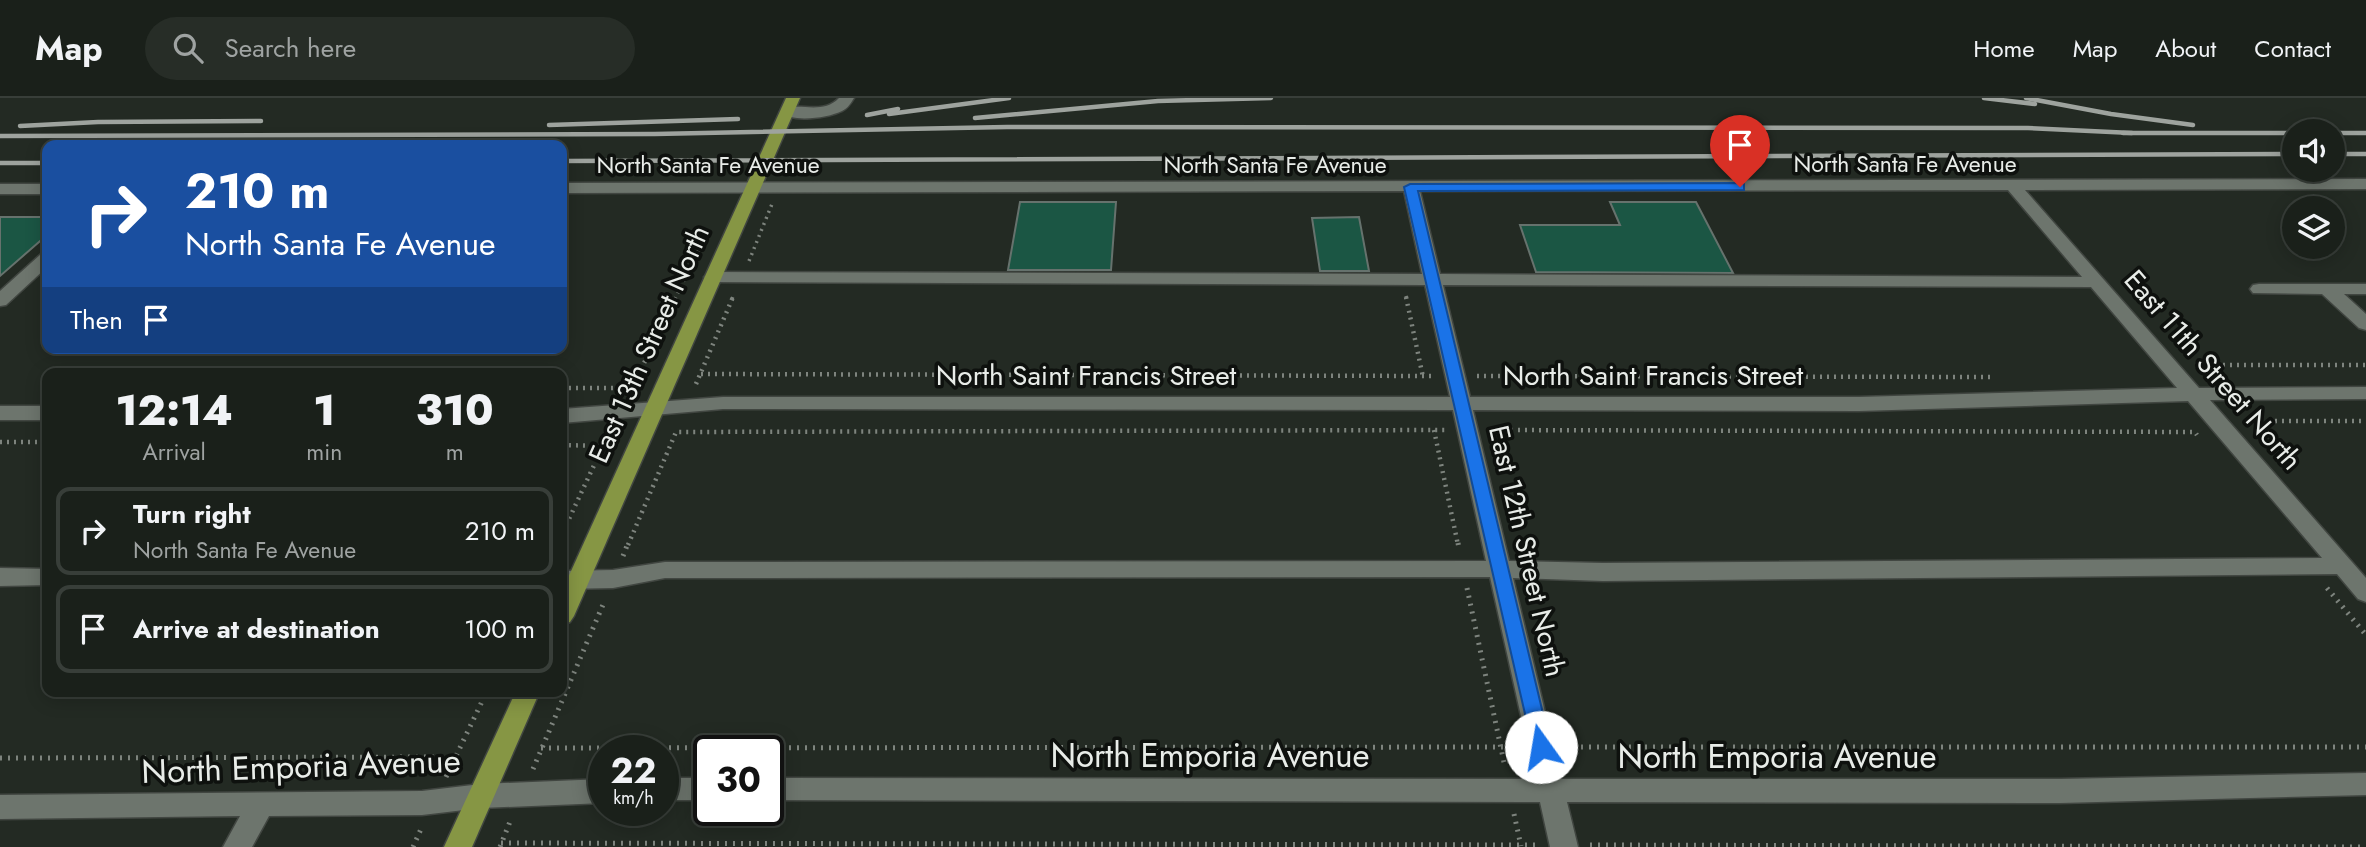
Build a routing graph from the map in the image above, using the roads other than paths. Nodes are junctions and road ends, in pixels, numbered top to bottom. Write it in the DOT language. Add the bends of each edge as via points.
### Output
graph roads {
  1 [pos="846,98"];
  2 [pos="790,105"];
  3 [pos="2366,184"];
  4 [pos="1410,187"];
  5 [pos="2014,187"];
  6 [pos="567,188"];
  7 [pos="754,188"];
  8 [pos="0,189"];
  9 [pos="42,189"];
  10 [pos="42,262"];
  11 [pos="713,277"];
  12 [pos="1433,280"];
  13 [pos="2098,282"];
  14 [pos="7,288"];
  15 [pos="2259,289"];
  16 [pos="2328,289"];
  17 [pos="2366,289"];
  18 [pos="0,301"];
  19 [pos="2366,324"];
  20 [pos="2366,393"];
  21 [pos="2195,394"];
  22 [pos="1462,403"];
  23 [pos="653,410"];
  24 [pos="0,414"];
  25 [pos="42,414"];
  26 [pos="567,416"];
  27 [pos="2343,566"];
  28 [pos="1500,569"];
  29 [pos="0,577"];
  30 [pos="42,577"];
  31 [pos="570,580"];
  32 [pos="2366,593"];
  33 [pos="525,697"];
  34 [pos="2366,784"];
  35 [pos="784,789"];
  36 [pos="1552,790"];
  37 [pos="588,792"];
  38 [pos="481,796"];
  39 [pos="261,805"];
  40 [pos="0,807"];
  41 [pos="1564,846"];
  42 [pos="237,847"];
  43 [pos="458,847"];
  1 -- 2 [label="street" via="838,108 824,111"];
  2 -- 7 [label="main road, East 13th Street North"];
  3 -- 5 [label="street, North Santa Fe Avenue"];
  4 -- 5 [label="street, North Santa Fe Avenue"];
  4 -- 7 [label="street, North Santa Fe Avenue"];
  4 -- 12 [label="street, East 12th Street North"];
  5 -- 13 [label="street, East 11th Street North"];
  6 -- 7 [label="street, North Santa Fe Avenue"];
  7 -- 11 [label="main road, East 13th Street North"];
  8 -- 9 [label="street"];
  10 -- 14 [label="street"];
  11 -- 12 [label="street"];
  11 -- 23 [label="main road, East 13th Street North"];
  12 -- 13 [label="street"];
  12 -- 22 [label="street, East 12th Street North"];
  13 -- 21 [label="street, East 11th Street North"];
  14 -- 18 [label="street"];
  15 -- 16 [label="street"];
  16 -- 17 [label="street"];
  16 -- 19 [label="street"];
  20 -- 21 [label="street, North Saint Francis Street"];
  21 -- 22 [label="street, North Saint Francis Street" via="1858,404"];
  21 -- 27 [label="street, East 11th Street North"];
  22 -- 23 [label="street, North Saint Francis Street" via="723,403"];
  22 -- 28 [label="street, East 12th Street North"];
  23 -- 26 [label="street, North Saint Francis Street"];
  23 -- 31 [label="main road, East 13th Street North"];
  24 -- 25 [label="street"];
  27 -- 28 [label="street"];
  27 -- 32 [label="street, East 11th Street North"];
  28 -- 31 [label="street" via="665,570 613,579"];
  28 -- 36 [label="street, East 12th Street North"];
  29 -- 30 [label="street"];
  33 -- 38 [label="main road"];
  34 -- 36 [label="street, North Emporia Avenue" via="2060,791"];
  35 -- 36 [label="street, North Emporia Avenue"];
  36 -- 41 [label="street, East 12th Street North"];
  37 -- 38 [label="street, North Emporia Avenue"];
  38 -- 39 [label="street, North Emporia Avenue" via="435,802"];
  38 -- 43 [label="main road"];
  39 -- 40 [label="street, North Emporia Avenue"];
  39 -- 42 [label="street"];
}
